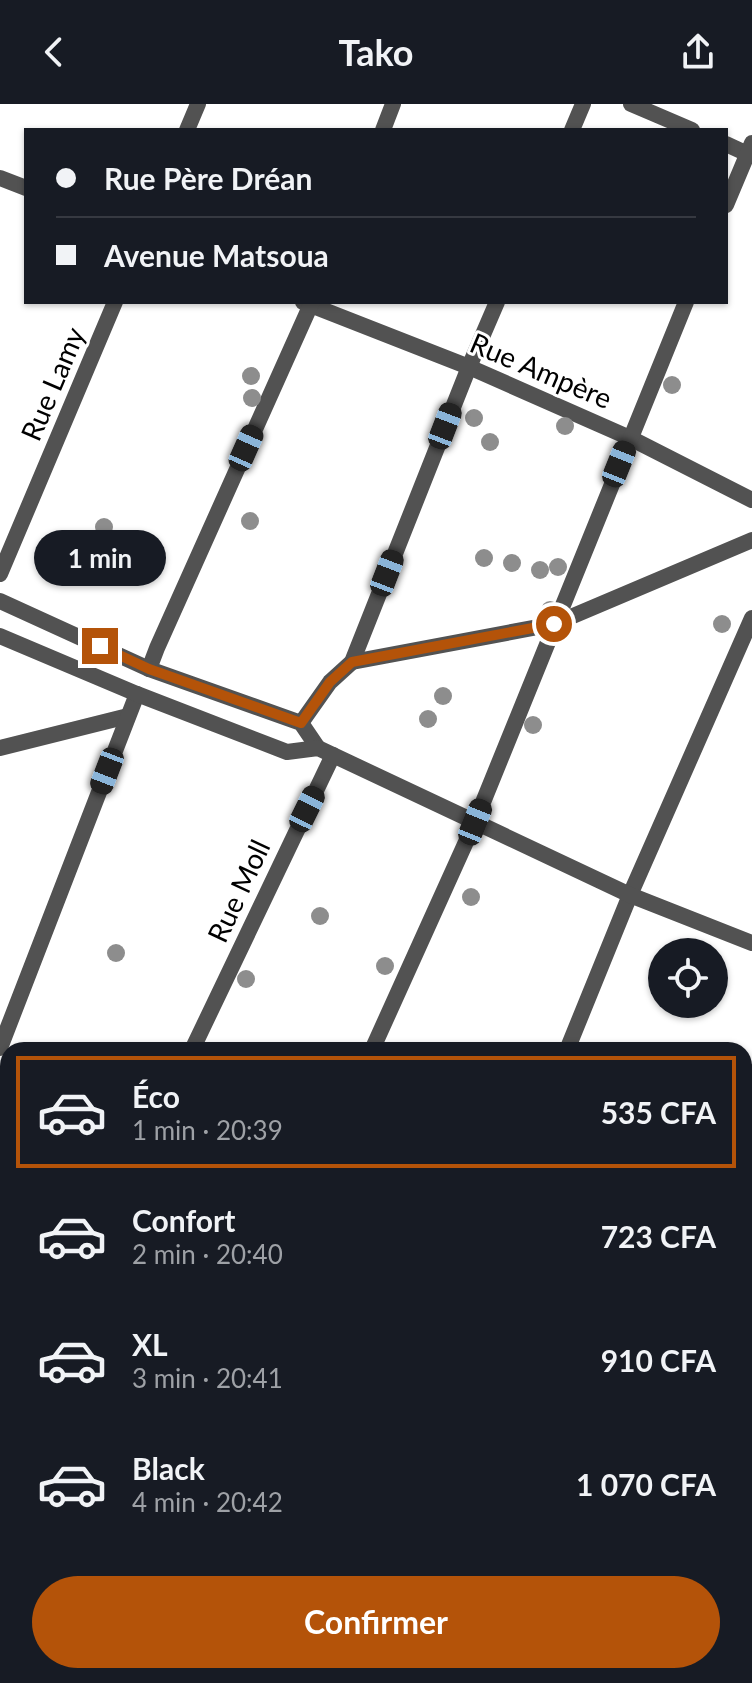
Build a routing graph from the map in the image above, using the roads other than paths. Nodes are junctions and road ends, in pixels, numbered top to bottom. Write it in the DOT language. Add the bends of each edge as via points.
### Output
graph roads {
  1 [pos="198,104"];
  2 [pos="393,104"];
  3 [pos="583,104"];
  4 [pos="631,104"];
  5 [pos="188,128"];
  6 [pos="384,128"];
  7 [pos="573,128"];
  8 [pos="687,128"];
  9 [pos="728,145"];
  10 [pos="750,151"];
  11 [pos="0,178"];
  12 [pos="24,187"];
  13 [pos="728,200"];
  14 [pos="114,304"];
  15 [pos="308,304"];
  16 [pos="311,304"];
  17 [pos="496,304"];
  18 [pos="685,304"];
  19 [pos="469,367"];
  20 [pos="630,438"];
  21 [pos="752,500"];
  22 [pos="752,540"];
  23 [pos="0,574"];
  24 [pos="0,601"];
  25 [pos="752,618"];
  26 [pos="554,624"];
  27 [pos="0,636"];
  28 [pos="352,662"];
  29 [pos="149,669"];
  30 [pos="137,694"];
  31 [pos="128,716"];
  32 [pos="301,723"];
  33 [pos="0,748"];
  34 [pos="325,752"];
  35 [pos="475,822"];
  36 [pos="630,895"];
  37 [pos="752,943"];
  38 [pos="2,1042"];
  39 [pos="196,1042"];
  40 [pos="376,1042"];
  41 [pos="570,1042"];
  1 -- 5 [label="street"];
  2 -- 6 [label="street"];
  3 -- 7 [label="street"];
  4 -- 8 [label="street"];
  9 -- 10 [label="street"];
  10 -- 13 [label="street"];
  11 -- 12 [label="street"];
  14 -- 23 [label="street, Rue Lamy"];
  15 -- 29 [label="street"];
  16 -- 19 [label="street, Rue Ampère"];
  17 -- 19 [label="street"];
  18 -- 20 [label="street"];
  19 -- 20 [label="street, Rue Ampère"];
  19 -- 28 [label="street"];
  20 -- 21 [label="street, Rue Ampère"];
  20 -- 26 [label="street"];
  22 -- 26 [label="street"];
  24 -- 29 [label="street"];
  25 -- 36 [label="street"];
  26 -- 28 [label="street"];
  26 -- 35 [label="street"];
  27 -- 30 [label="street"];
  28 -- 32 [label="street" via="330,682"];
  29 -- 32 [label="street"];
  30 -- 31 [label="street"];
  30 -- 34 [label="street" via="287,752"];
  31 -- 33 [label="street"];
  31 -- 38 [label="street"];
  32 -- 34 [label="street"];
  34 -- 35 [label="street"];
  34 -- 39 [label="street, Rue Moll"];
  35 -- 36 [label="street"];
  35 -- 40 [label="street"];
  36 -- 37 [label="street"];
  36 -- 41 [label="street"];
}
